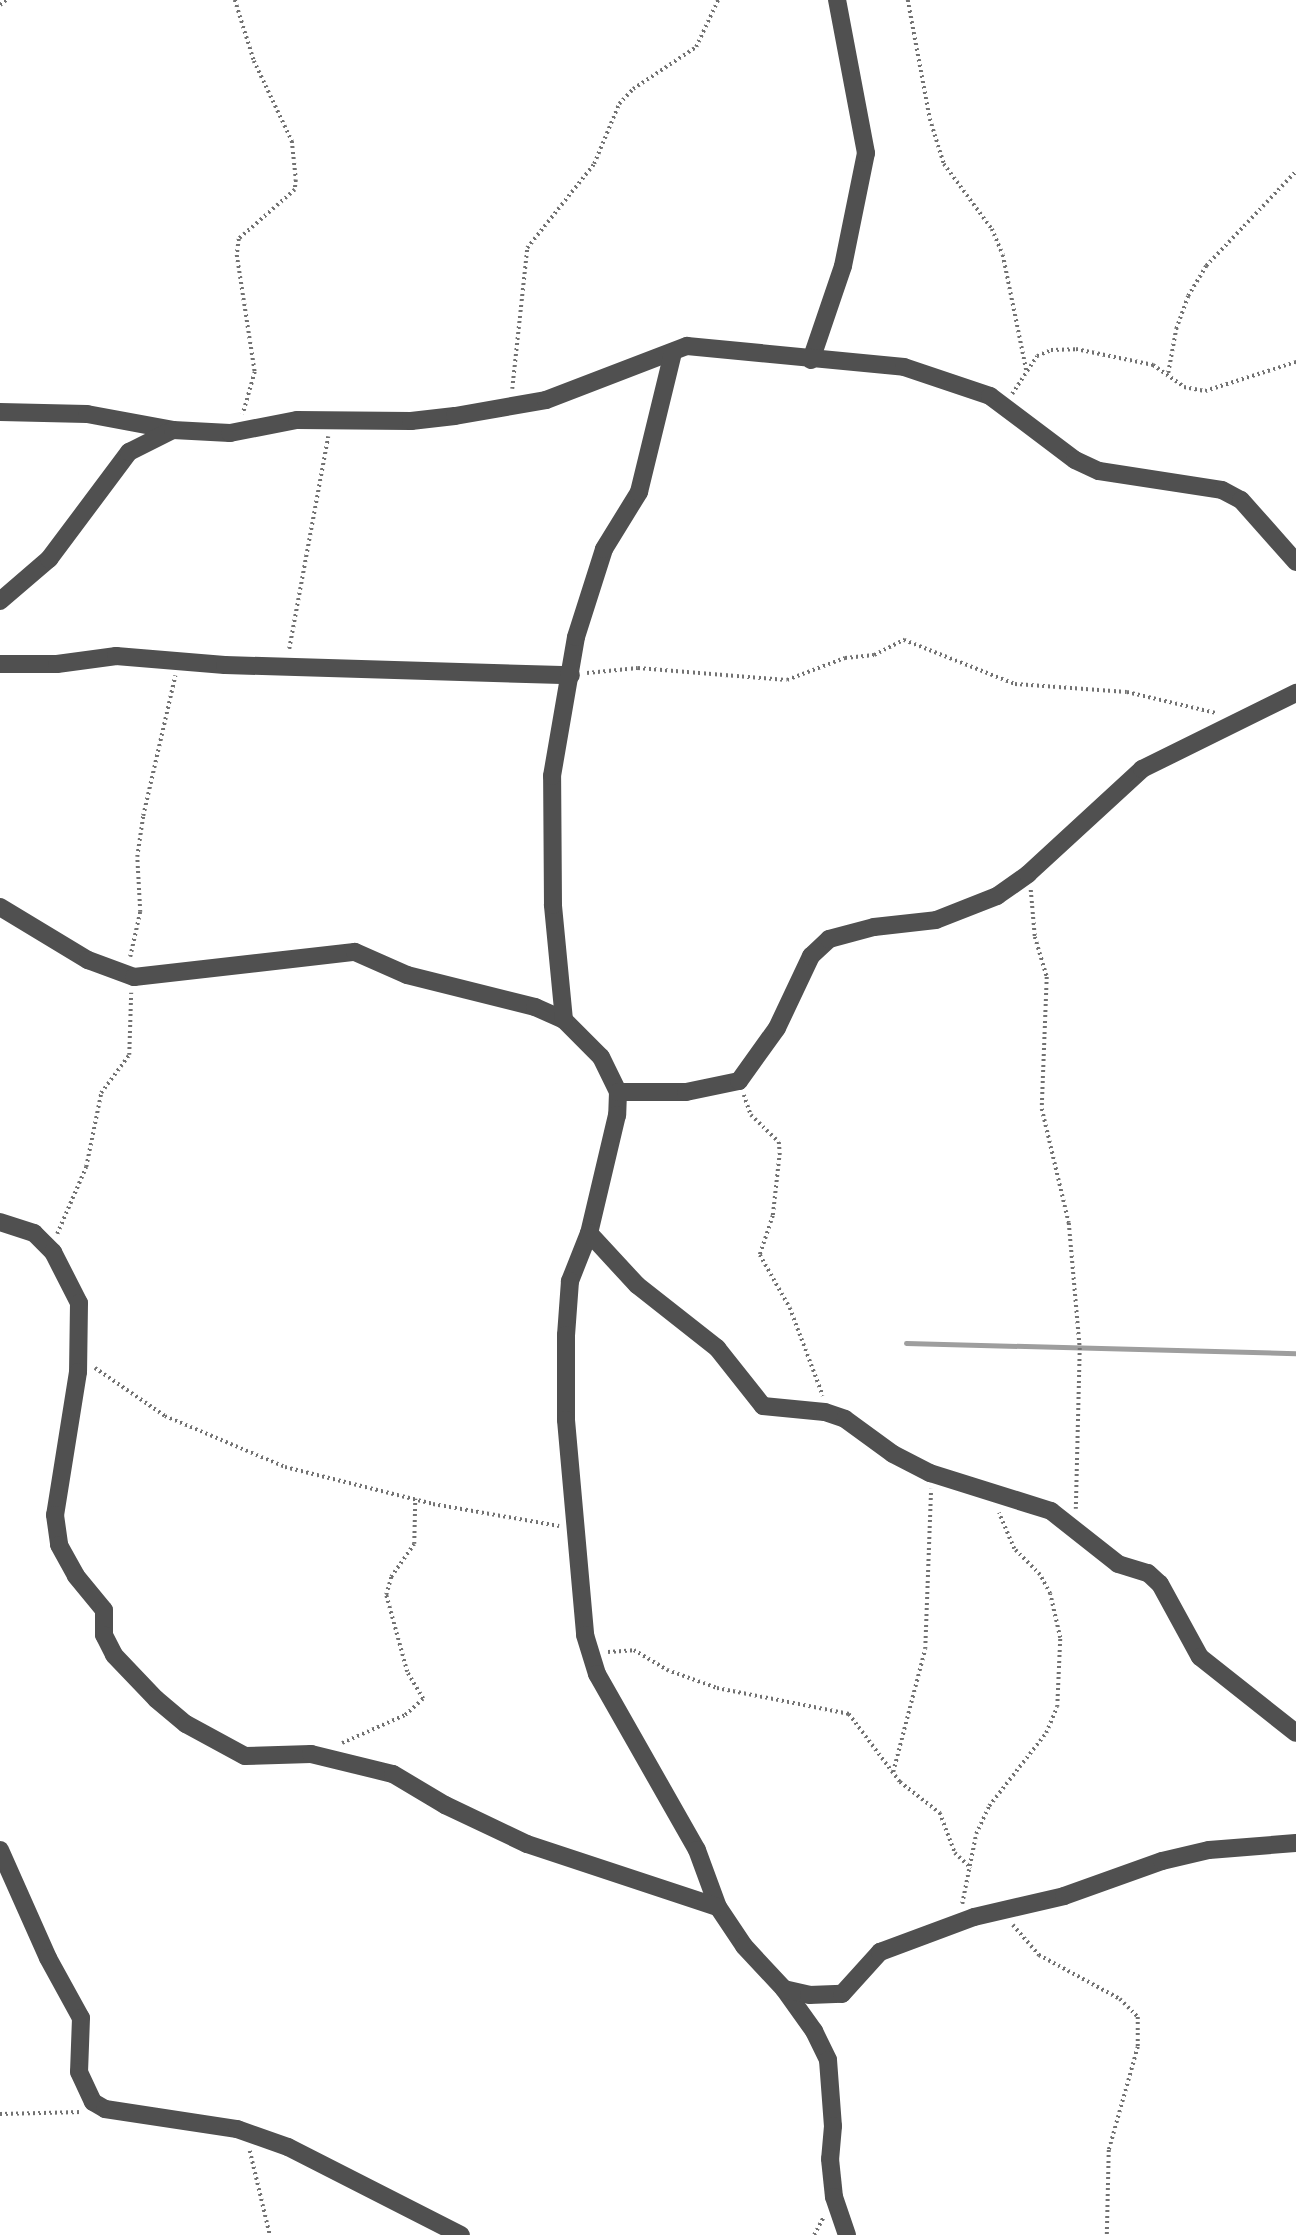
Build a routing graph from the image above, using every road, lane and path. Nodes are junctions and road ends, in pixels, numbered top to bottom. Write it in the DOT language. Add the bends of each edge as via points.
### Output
graph roads {
  1 [pos="6,0"];
  2 [pos="235,0"];
  3 [pos="718,0"];
  4 [pos="837,0"];
  5 [pos="908,0"];
  6 [pos="0,5"];
  7 [pos="1296,171"];
  8 [pos="673,352"];
  9 [pos="811,360"];
  10 [pos="1296,362"];
  11 [pos="1027,373"];
  12 [pos="1168,374"];
  13 [pos="506,406"];
  14 [pos="1004,406"];
  15 [pos="0,412"];
  16 [pos="332,418"];
  17 [pos="173,430"];
  18 [pos="230,433"];
  19 [pos="1296,562"];
  20 [pos="0,601"];
  21 [pos="179,661"];
  22 [pos="0,664"];
  23 [pos="292,665"];
  24 [pos="571,675"];
  25 [pos="1296,693"];
  26 [pos="1234,721"];
  27 [pos="1028,874"];
  28 [pos="0,907"];
  29 [pos="130,976"];
  30 [pos="564,1020"];
  31 [pos="740,1081"];
  32 [pos="618,1092"];
  33 [pos="0,1222"];
  34 [pos="589,1233"];
  35 [pos="53,1252"];
  36 [pos="79,1356"];
  37 [pos="825,1412"];
  38 [pos="930,1473"];
  39 [pos="991,1489"];
  40 [pos="415,1499"];
  41 [pos="1069,1524"];
  42 [pos="576,1535"];
  43 [pos="591,1653"];
  44 [pos="1296,1733"];
  45 [pos="311,1754"];
  46 [pos="892,1772"];
  47 [pos="1296,1843"];
  48 [pos="0,1850"];
  49 [pos="971,1868"];
  50 [pos="718,1907"];
  51 [pos="997,1914"];
  52 [pos="951,1928"];
  53 [pos="784,1989"];
  54 [pos="105,2109"];
  55 [pos="0,2114"];
  56 [pos="237,2129"];
  57 [pos="270,2235"];
  58 [pos="461,2235"];
  59 [pos="847,2235"];
  60 [pos="1107,2235"];
  1 -- 6 [label="path"];
  2 -- 18 [label="path" via="254,61 292,141 296,180 295,190 239,239 237,255 256,372 245,411"];
  3 -- 13 [label="path" via="696,47 633,89 620,104 593,164 527,248 517,360"];
  4 -- 9 [label="street" via="866,153 843,266"];
  5 -- 11 [label="path" via="944,164 992,229 1003,255"];
  7 -- 12 [label="path" via="1206,266 1176,329"];
  8 -- 9 [label="street" via="709,346"];
  8 -- 13 [label="street" via="546,400"];
  8 -- 24 [label="street" via="650,459 639,492 604,550 576,637"];
  9 -- 14 [label="street" via="904,366 990,396"];
  10 -- 12 [label="path" via="1205,391 1184,387"];
  11 -- 12 [label="path" via="1044,353 1076,349 1153,365"];
  11 -- 14 [label="path"];
  13 -- 16 [label="street" via="411,421"];
  14 -- 19 [label="street" via="1075,460 1099,471 1188,483 1232,495 1258,514"];
  15 -- 17 [label="street" via="87,414"];
  16 -- 18 [label="street"];
  16 -- 23 [label="path" via="313,529 291,618"];
  17 -- 18 [label="street"];
  17 -- 20 [label="street" via="129,452 49,559"];
  21 -- 22 [label="street" via="116,656 57,664"];
  21 -- 23 [label="street"];
  21 -- 29 [label="path" via="143,816 137,867 140,912"];
  23 -- 24 [label="street"];
  24 -- 26 [label="path" via="638,668 787,680 845,658 874,655 904,640 1015,684 1127,692"];
  24 -- 30 [label="street" via="552,776 551,812 553,905"];
  25 -- 26 [label="street"];
  26 -- 27 [label="street" via="1142,769"];
  27 -- 31 [label="street" via="970,910 936,920 874,927 818,947 777,1028"];
  27 -- 41 [label="path" via="1036,908 1035,937 1047,976 1042,1109 1069,1223 1080,1348 1076,1509"];
  28 -- 29 [label="street" via="88,960"];
  29 -- 30 [label="street" via="355,952 407,975 535,1007"];
  29 -- 35 [label="path" via="129,1055 101,1093 86,1167 60,1220"];
  30 -- 32 [label="street" via="601,1056"];
  31 -- 32 [label="street" via="686,1091"];
  31 -- 37 [label="path" via="751,1115 774,1134 780,1153 773,1216 760,1255 790,1308 821,1385"];
  32 -- 34 [label="street" via="617,1115"];
  33 -- 35 [label="street" via="34,1233"];
  34 -- 37 [label="street" via="637,1284 717,1348 763,1406"];
  34 -- 42 [label="street" via="570,1281 566,1335 566,1420"];
  35 -- 36 [label="street" via="79,1303"];
  36 -- 40 [label="path" via="123,1391 213,1438 285,1467"];
  36 -- 45 [label="street" via="55,1515 60,1545 76,1576 104,1610 104,1636 114,1655 186,1724 245,1756"];
  37 -- 38 [label="street"];
  38 -- 39 [label="street"];
  38 -- 46 [label="path" via="925,1648"];
  39 -- 41 [label="street" via="1051,1511"];
  39 -- 49 [label="path" via="1014,1549 1040,1575 1050,1594 1060,1638 1057,1707 1046,1733 989,1806 976,1835"];
  40 -- 42 [label="path" via="551,1522"];
  40 -- 45 [label="path" via="414,1544 391,1577 386,1595 407,1672 423,1699 405,1715"];
  41 -- 44 [label="street" via="1118,1564 1147,1573 1160,1584 1200,1657"];
  42 -- 43 [label="street" via="585,1635"];
  43 -- 46 [label="path" via="634,1650 667,1670 717,1688 849,1714"];
  43 -- 50 [label="street" via="626,1729 697,1850"];
  45 -- 50 [label="street" via="393,1774 527,1844"];
  46 -- 49 [label="path" via="940,1813 956,1853"];
  47 -- 51 [label="street" via="1209,1850 1162,1861 1115,1880"];
  48 -- 54 [label="street" via="48,1958 77,2009 82,2035 79,2072 93,2102"];
  49 -- 52 [label="path" via="970,1884"];
  50 -- 53 [label="street" via="744,1946"];
  51 -- 52 [label="street"];
  51 -- 60 [label="path" via="1039,1955 1120,1998 1138,2017 1138,2047 1109,2150"];
  52 -- 53 [label="street" via="880,1952 842,1994 809,1995"];
  53 -- 59 [label="street" via="828,2060 834,2197"];
  54 -- 55 [label="path"];
  54 -- 56 [label="street"];
  56 -- 57 [label="path" via="250,2148"];
  56 -- 58 [label="street" via="288,2147"];
}
